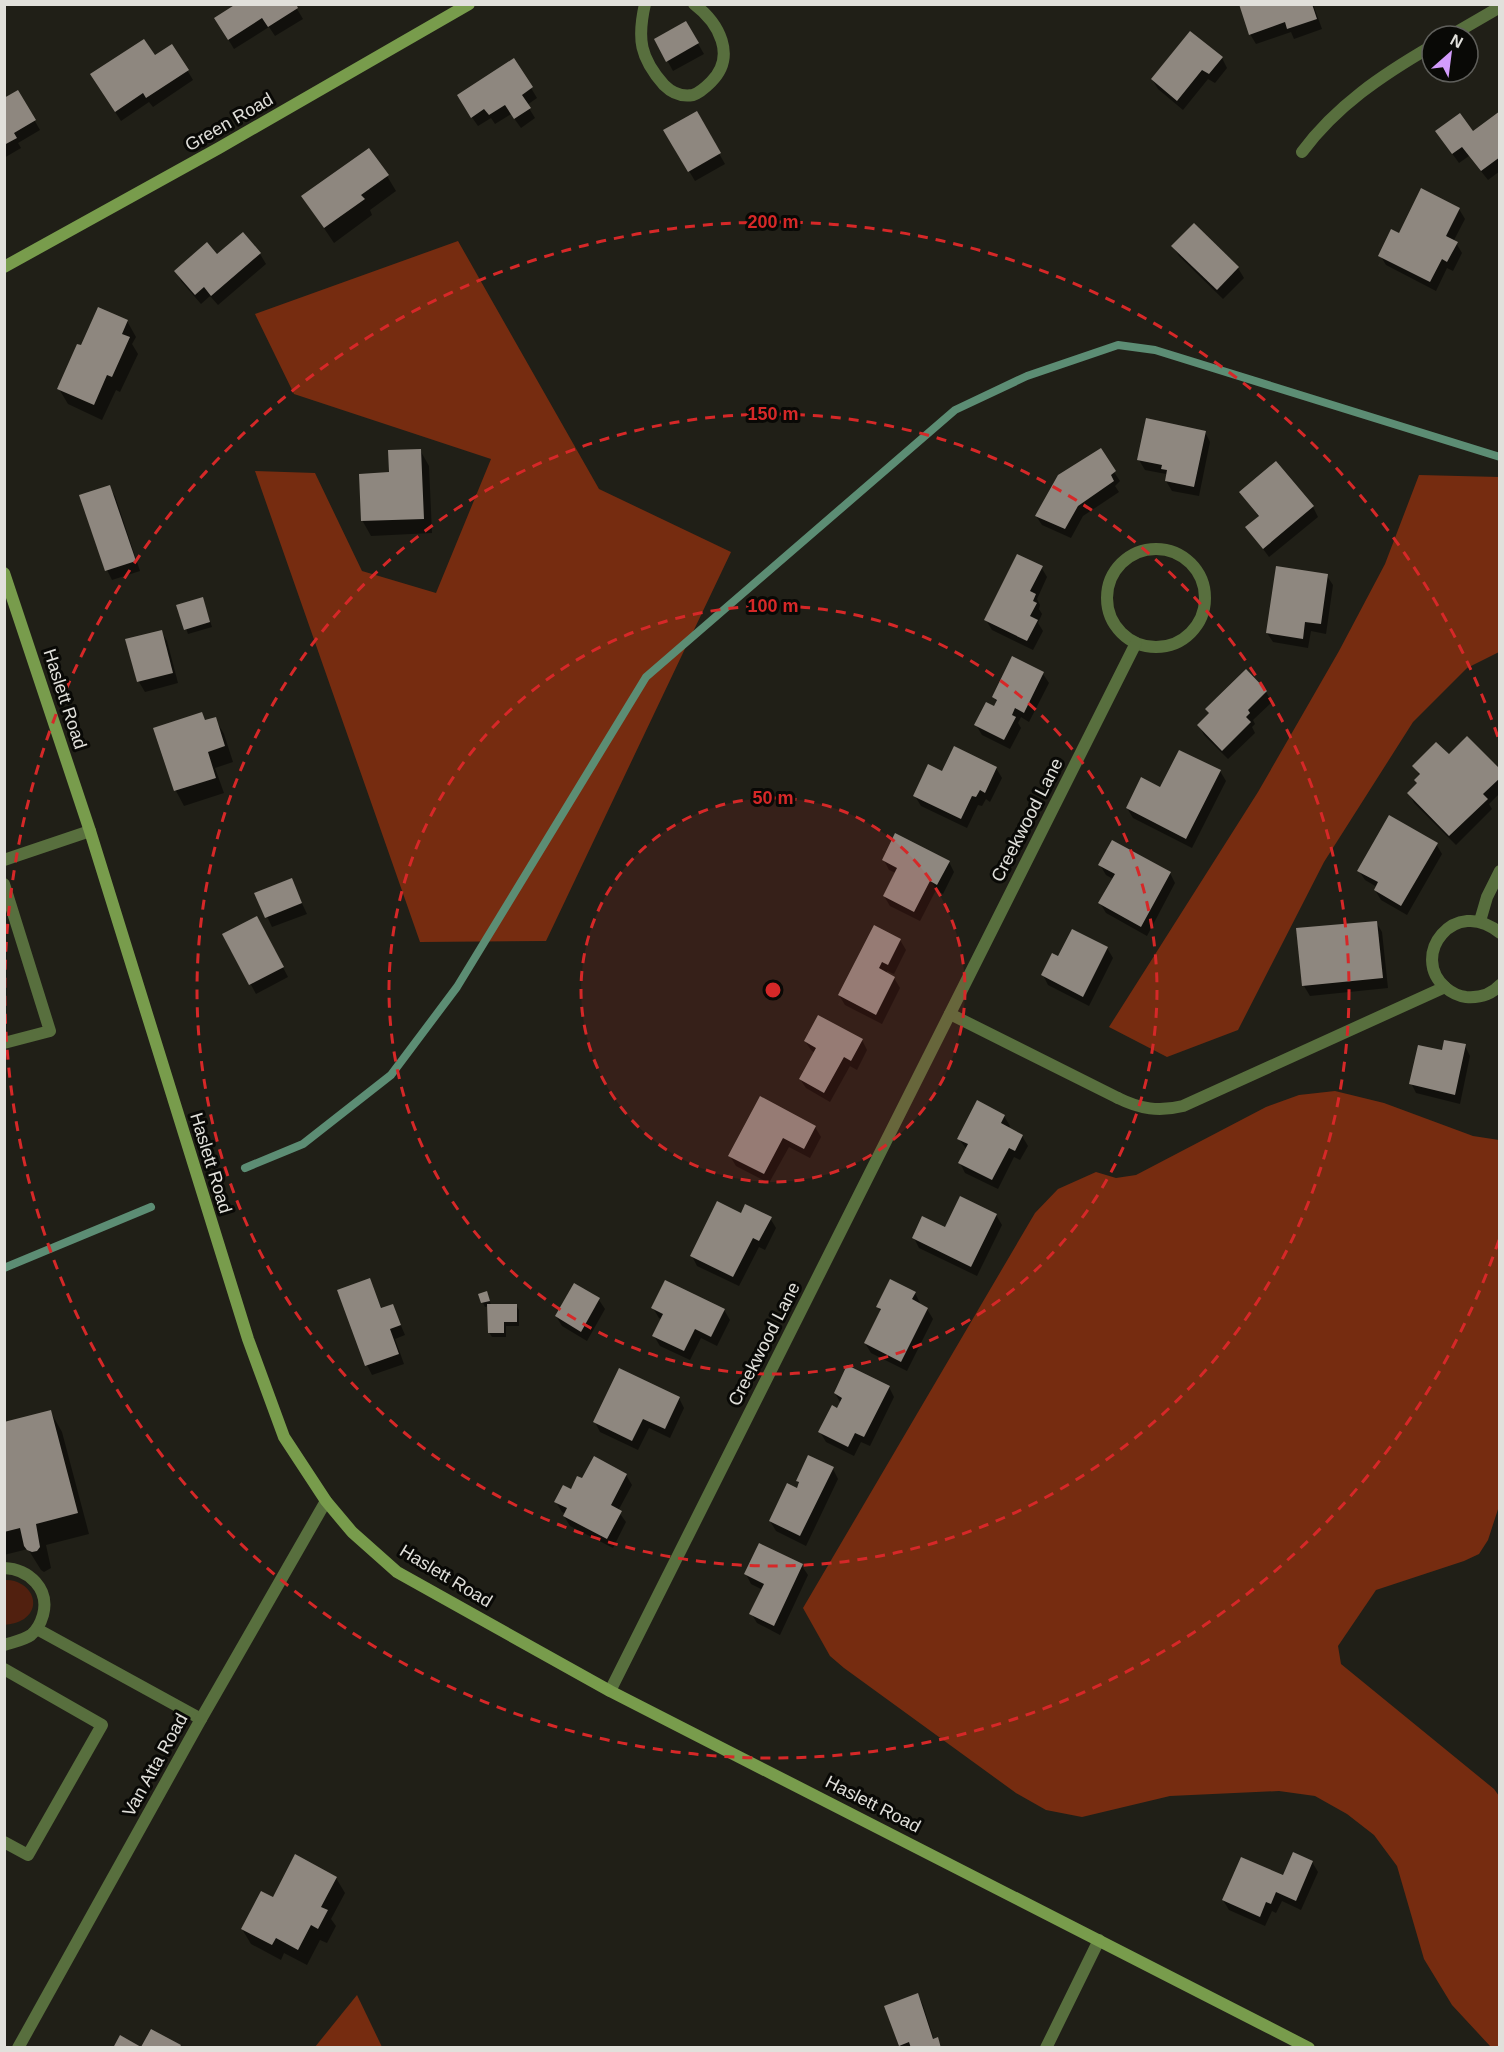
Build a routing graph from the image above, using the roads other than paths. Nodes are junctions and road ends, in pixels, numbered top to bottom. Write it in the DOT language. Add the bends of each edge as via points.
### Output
graph roads {
  1 [pos="469,4"];
  2 [pos="645,4"];
  3 [pos="694,4"];
  4 [pos="1500,7"];
  5 [pos="1471,24"];
  6 [pos="1420,53"];
  7 [pos="1302,152"];
  8 [pos="4,267"];
  9 [pos="4,573"];
  10 [pos="1136,643"];
  11 [pos="90,831"];
  12 [pos="4,860"];
  13 [pos="1500,871"];
  14 [pos="4,884"];
  15 [pos="1480,921"];
  16 [pos="1500,933"];
  17 [pos="1500,985"];
  18 [pos="1445,987"];
  19 [pos="950,1014"];
  20 [pos="4,1043"];
  21 [pos="326,1501"];
  22 [pos="4,1568"];
  23 [pos="37,1629"];
  24 [pos="4,1645"];
  25 [pos="4,1669"];
  26 [pos="610,1691"];
  27 [pos="201,1719"];
  28 [pos="4,1842"];
  29 [pos="1099,1940"];
  30 [pos="18,2048"];
  31 [pos="1046,2048"];
  32 [pos="1309,2048"];
  1 -- 8 [label="street, Green Road"];
  2 -- 3 [label="street" via="641,34 649,68 682,96 696,95 716,77 725,51 716,27"];
  4 -- 5 [label="street"];
  6 -- 7 [label="street" via="1346,103"];
  9 -- 11 [label="street, Haslett Road"];
  10 -- 10 [label="street" via="1155,648 1169,646 1193,631 1201,619 1205,592 1201,579 1194,566 1170,551 1142,550 1129,556 1111,577 1106,604 1110,618 1118,630"];
  10 -- 19 [label="street, Creekwood Lane"];
  11 -- 12 [label="street"];
  11 -- 21 [label="street, Haslett Road" via="248,1339 284,1437"];
  13 -- 15 [label="street"];
  14 -- 20 [label="street" via="50,1031"];
  15 -- 16 [label="street"];
  15 -- 18 [label="street" via="1456,923 1438,939 1432,962"];
  17 -- 18 [label="street" via="1475,998 1463,997"];
  18 -- 19 [label="street" via="1183,1106 1159,1110 1118,1098"];
  19 -- 26 [label="street, Creekwood Lane"];
  21 -- 26 [label="street, Haslett Road" via="352,1532 397,1572"];
  21 -- 27 [label="street, Van Atta Road"];
  22 -- 23 [label="street" via="24,1572 40,1588 44,1611"];
  23 -- 24 [label="street" via="24,1639"];
  23 -- 27 [label="street"];
  25 -- 28 [label="street" via="102,1725 28,1855"];
  26 -- 29 [label="street, Haslett Road"];
  27 -- 30 [label="street, Van Atta Road"];
  29 -- 31 [label="street"];
  29 -- 32 [label="street, Haslett Road"];
}
